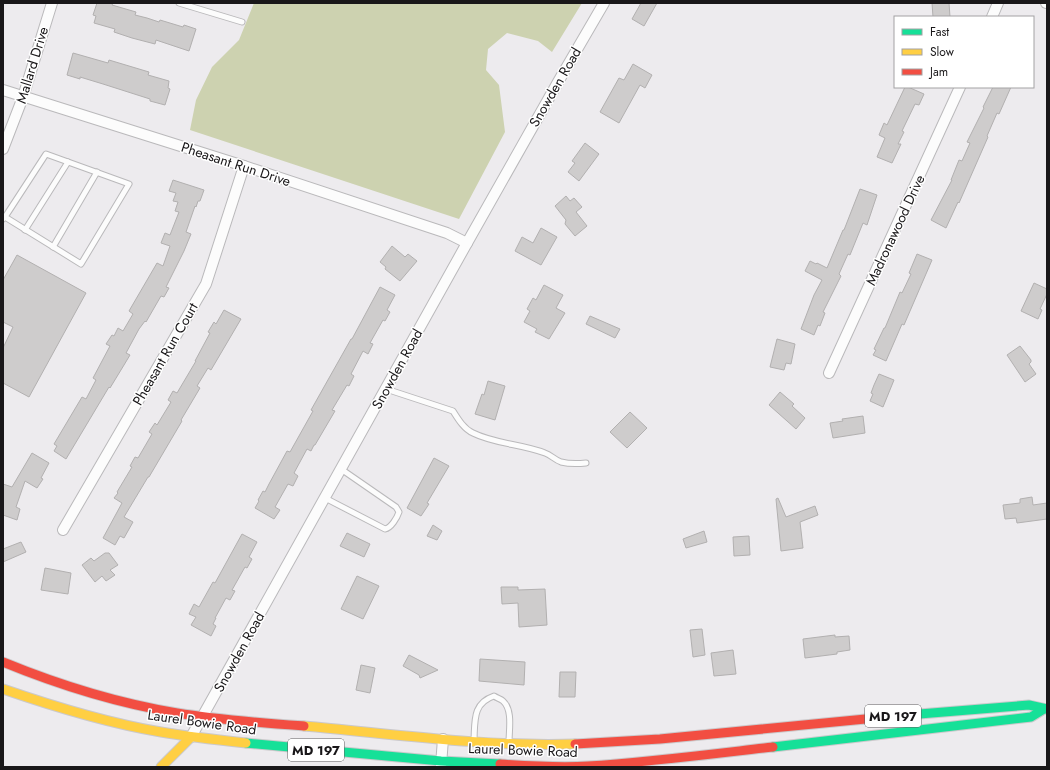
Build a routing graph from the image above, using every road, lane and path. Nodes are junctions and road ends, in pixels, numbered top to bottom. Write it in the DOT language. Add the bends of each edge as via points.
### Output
graph roads {
  1 [pos="52,3"];
  2 [pos="179,3"];
  3 [pos="604,3"];
  4 [pos="998,3"];
  5 [pos="992,16"];
  6 [pos="242,22"];
  7 [pos="960,88"];
  8 [pos="3,90"];
  9 [pos="23,97"];
  10 [pos="3,149"];
  11 [pos="68,162"];
  12 [pos="244,166"];
  13 [pos="97,172"];
  14 [pos="4,218"];
  15 [pos="25,230"];
  16 [pos="467,243"];
  17 [pos="53,247"];
  18 [pos="829,373"];
  19 [pos="386,389"];
  20 [pos="586,463"];
  21 [pos="341,469"];
  22 [pos="325,498"];
  23 [pos="63,530"];
  24 [pos="3,662"];
  25 [pos="3,688"];
  26 [pos="1045,709"];
  27 [pos="203,717"];
  28 [pos="191,737"];
  29 [pos="443,739"];
  30 [pos="474,741"];
  31 [pos="509,743"];
  32 [pos="441,764"];
  33 [pos="161,767"];
  1 -- 9 [label="street, Mallard Drive"];
  2 -- 6 [label="lane"];
  3 -- 16 [label="street, Snowden Road"];
  4 -- 5 [label="street"];
  7 -- 18 [label="street, Madronawood Drive"];
  8 -- 9 [label="street, Pheasant Run Drive"];
  9 -- 10 [label="street, Mallard Drive"];
  9 -- 12 [label="street, Pheasant Run Drive"];
  11 -- 13 [label="lane"];
  11 -- 14 [label="lane" via="46,154"];
  11 -- 15 [label="lane"];
  12 -- 16 [label="street, Pheasant Run Drive" via="447,233"];
  12 -- 23 [label="street, Pheasant Run Court" via="206,284"];
  13 -- 17 [label="lane"];
  13 -- 17 [label="lane" via="129,184 81,264"];
  14 -- 15 [label="lane"];
  15 -- 17 [label="lane"];
  16 -- 19 [label="street, Snowden Road"];
  19 -- 20 [label="lane" via="453,411 472,433 546,453 560,462"];
  19 -- 21 [label="street, Snowden Road"];
  21 -- 22 [label="street, Snowden Road"];
  21 -- 22 [label="lane" via="396,507 398,515 390,527 385,529"];
  22 -- 27 [label="street, Snowden Road"];
  24 -- 27 [label="main road, Laurel Bowie Road / MD 197" via="88,693"];
  25 -- 28 [label="main road, Laurel Bowie Road / MD 197" via="56,707 101,719"];
  26 -- 31 [label="main road, Laurel Bowie Road / MD 197" via="1029,704 635,741"];
  26 -- 32 [label="main road, Laurel Bowie Road / MD 197" via="1031,717 668,759 565,767"];
  27 -- 28 [label="street, Snowden Road"];
  27 -- 29 [label="main road, Laurel Bowie Road / MD 197"];
  28 -- 32 [label="main road, Laurel Bowie Road / MD 197"];
  28 -- 33 [label="main road"];
  29 -- 30 [label="main road, Laurel Bowie Road / MD 197"];
  29 -- 32 [label="street"];
  30 -- 31 [label="main road, Laurel Bowie Road / MD 197"];
  30 -- 31 [label="lane" via="476,711 482,702 494,696 507,707"];
}
